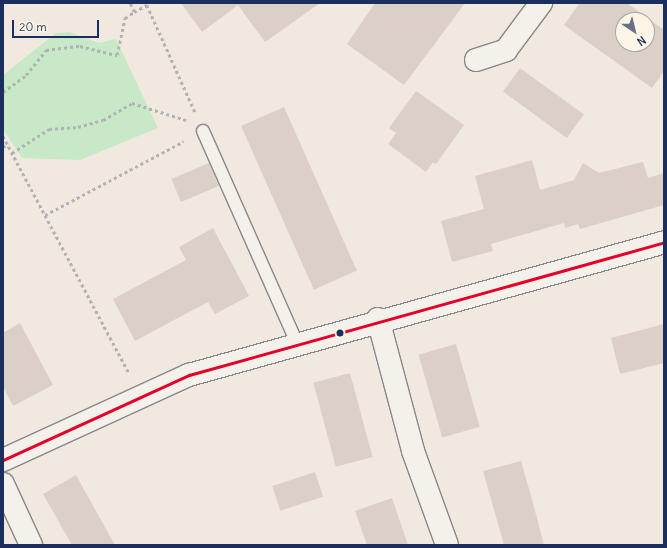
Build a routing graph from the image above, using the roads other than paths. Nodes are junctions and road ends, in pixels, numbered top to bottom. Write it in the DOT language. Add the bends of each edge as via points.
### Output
graph roads {
  1 [pos="541,3"];
  2 [pos="476,60"];
  3 [pos="201,126"];
  4 [pos="664,242"];
  5 [pos="378,319"];
  6 [pos="297,344"];
  7 [pos="3,460"];
  8 [pos="3,484"];
  9 [pos="31,545"];
  10 [pos="447,545"];
  1 -- 2 [label="street" via="506,50"];
  3 -- 6 [label="lane"];
  4 -- 5 [label="street"];
  5 -- 6 [label="street"];
  5 -- 10 [label="street" via="413,452"];
  6 -- 7 [label="street" via="188,375"];
  8 -- 9 [label="street"];
}
